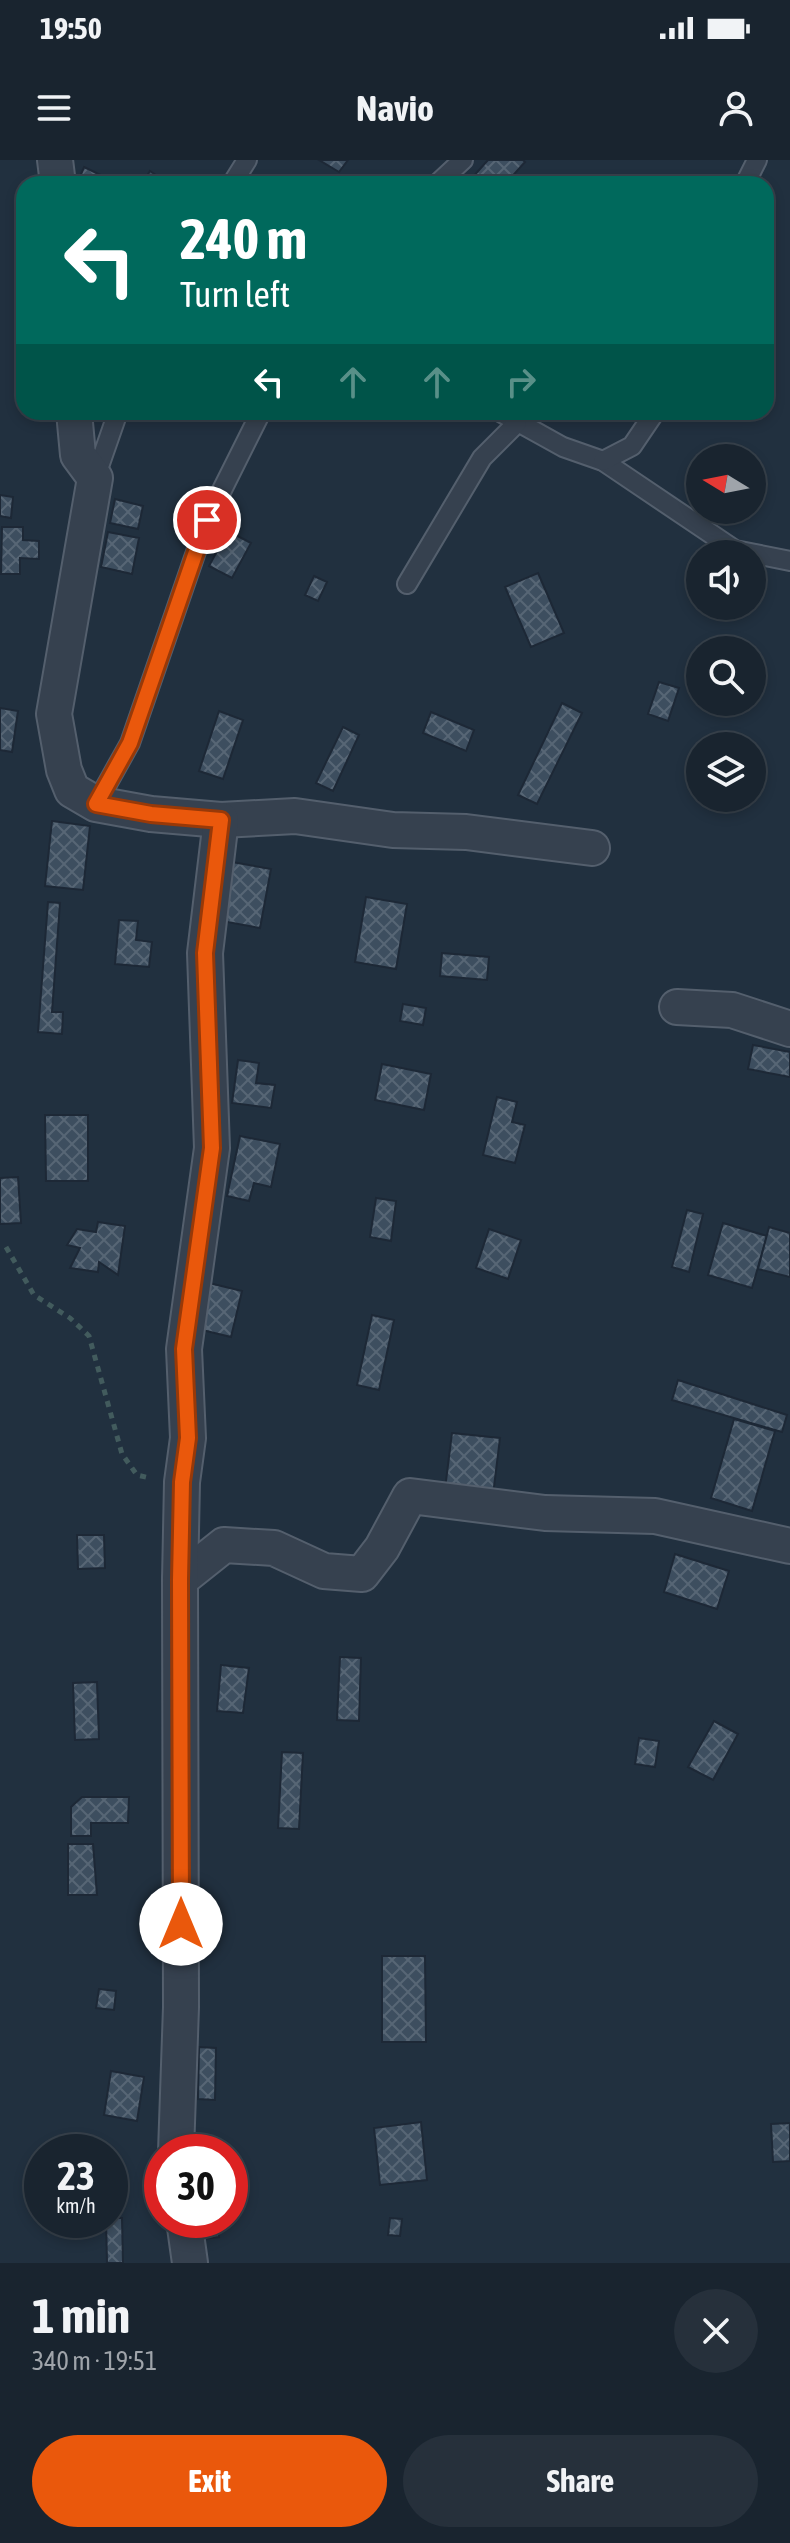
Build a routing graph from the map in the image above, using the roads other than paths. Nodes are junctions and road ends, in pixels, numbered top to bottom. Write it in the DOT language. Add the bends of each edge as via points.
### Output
graph roads {
  1 [pos="463,160"];
  2 [pos="446,176"];
  3 [pos="75,420"];
  4 [pos="115,420"];
  5 [pos="257,420"];
  6 [pos="512,420"];
  7 [pos="650,420"];
  8 [pos="517,423"];
  9 [pos="603,461"];
  10 [pos="95,478"];
  11 [pos="790,561"];
  12 [pos="407,584"];
  13 [pos="96,804"];
  14 [pos="221,820"];
  15 [pos="592,848"];
  16 [pos="677,1007"];
  17 [pos="790,1029"];
  18 [pos="790,1546"];
  19 [pos="180,1580"];
  20 [pos="177,2134"];
  21 [pos="187,2238"];
  22 [pos="190,2263"];
  1 -- 2 [label="lane"];
  3 -- 10 [label="street" via="78,455"];
  4 -- 10 [label="lane"];
  5 -- 13 [label="lane" via="207,520 130,743"];
  6 -- 8 [label="lane"];
  7 -- 9 [label="lane" via="632,446"];
  8 -- 9 [label="lane"];
  8 -- 12 [label="lane" via="482,458"];
  9 -- 11 [label="lane" via="735,550"];
  10 -- 13 [label="street" via="54,714 72,790"];
  13 -- 14 [label="street"];
  14 -- 15 [label="street" via="295,816"];
  14 -- 19 [label="street" via="205,953 212,1148 184,1349 188,1438"];
  16 -- 17 [label="street" via="732,1010"];
  18 -- 19 [label="street" via="655,1516 545,1513 410,1496 362,1574 324,1571 274,1548 224,1545"];
  19 -- 20 [label="street"];
  21 -- 22 [label="street"];
}
